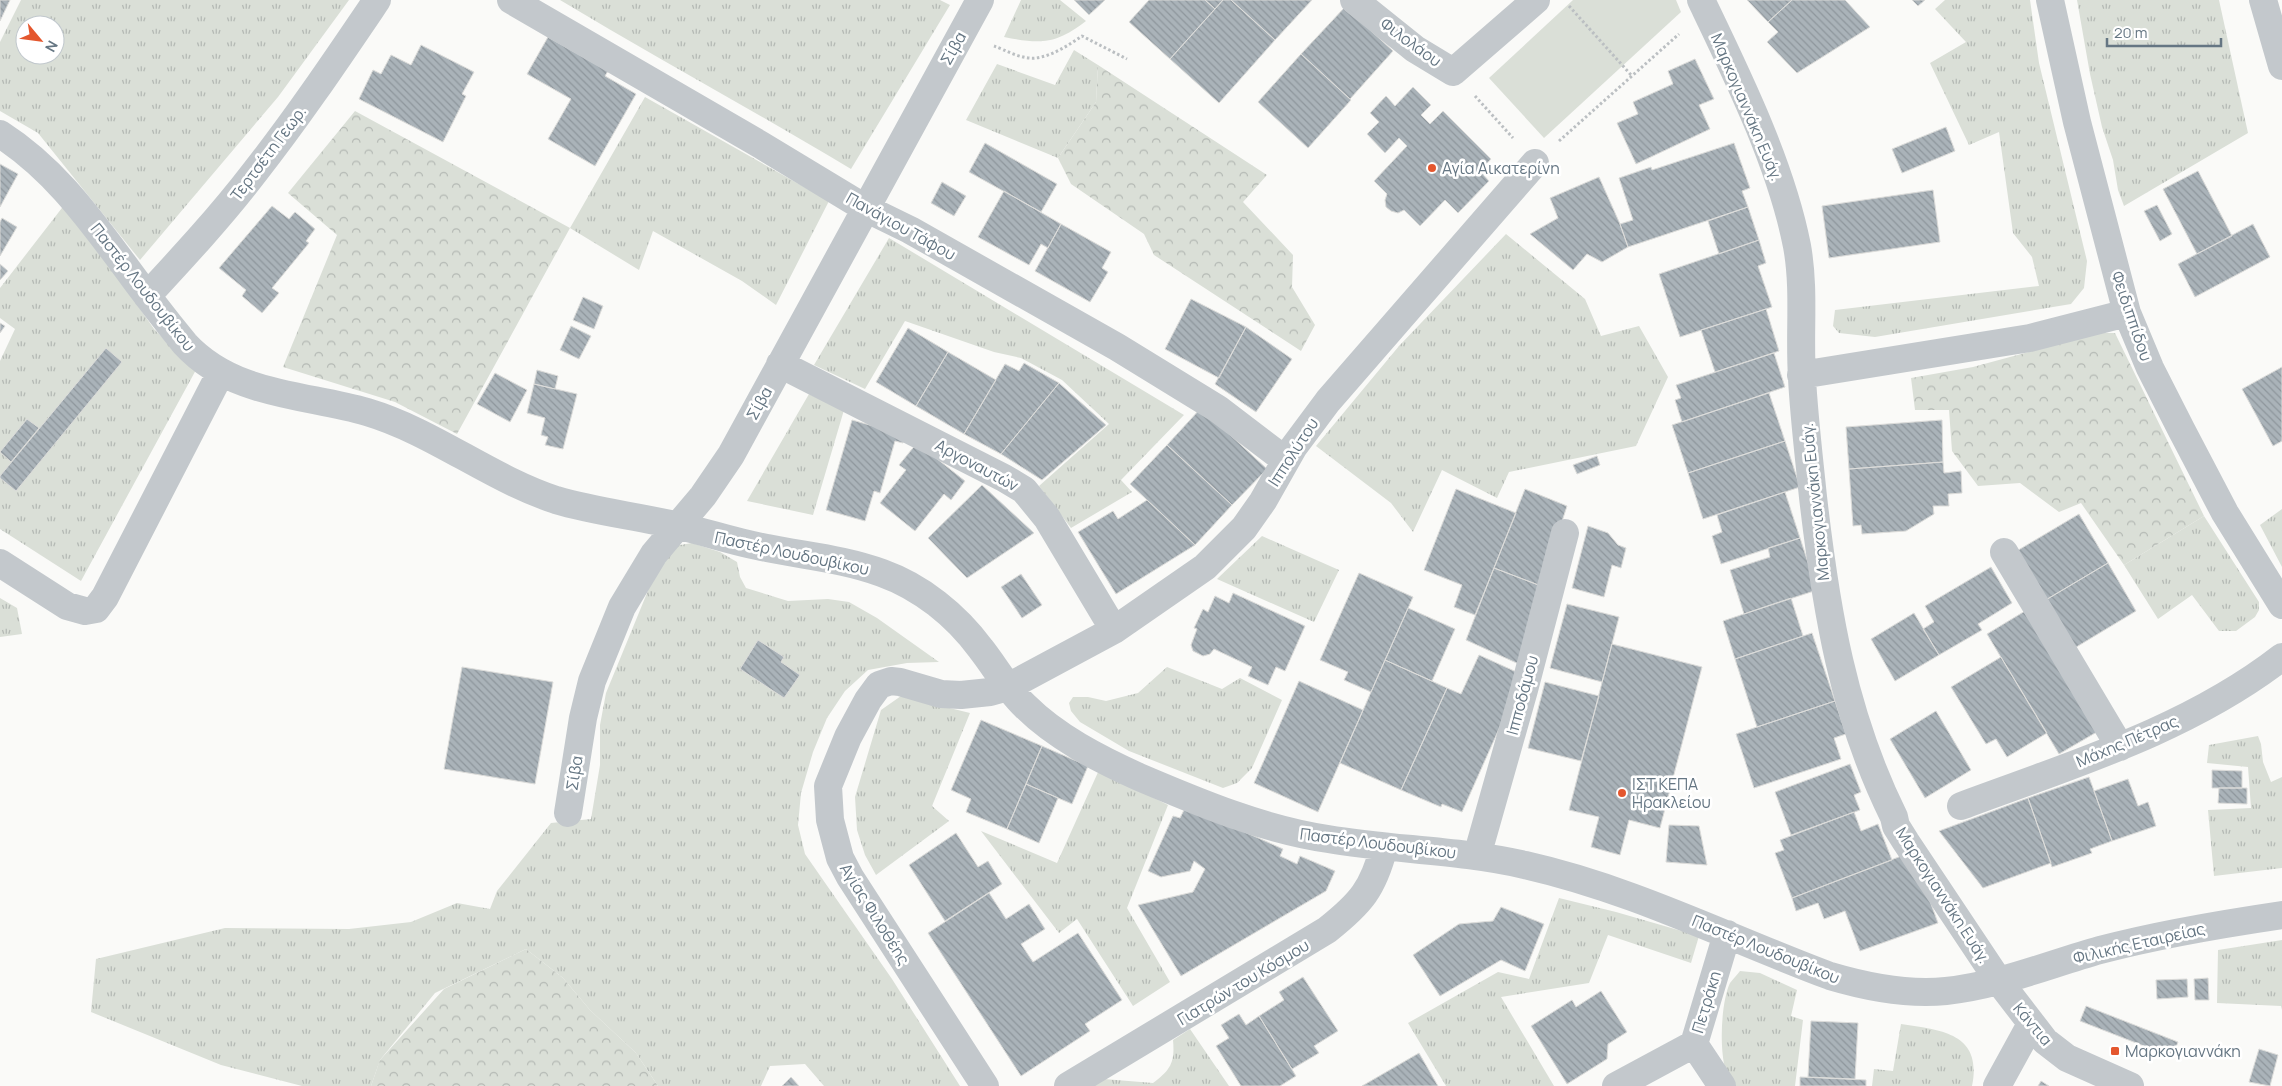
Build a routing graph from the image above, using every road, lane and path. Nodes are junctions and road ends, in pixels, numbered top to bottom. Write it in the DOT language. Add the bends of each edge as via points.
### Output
graph roads {
  1 [pos="377,0"];
  2 [pos="980,0"];
  3 [pos="1354,0"];
  4 [pos="1536,0"];
  5 [pos="1564,0"];
  6 [pos="2050,0"];
  7 [pos="2263,0"];
  8 [pos="516,1"];
  9 [pos="1703,5"];
  10 [pos="962,32"];
  11 [pos="1127,59"];
  12 [pos="2282,66"];
  13 [pos="1453,72"];
  14 [pos="1632,76"];
  15 [pos="0,134"];
  16 [pos="1535,163"];
  17 [pos="865,208"];
  18 [pos="147,296"];
  19 [pos="2128,313"];
  20 [pos="780,364"];
  21 [pos="221,372"];
  22 [pos="1801,375"];
  23 [pos="1285,460"];
  24 [pos="678,526"];
  25 [pos="1565,533"];
  26 [pos="2004,552"];
  27 [pos="0,563"];
  28 [pos="2282,605"];
  29 [pos="1114,630"];
  30 [pos="2282,657"];
  31 [pos="1008,687"];
  32 [pos="2120,747"];
  33 [pos="1961,806"];
  34 [pos="568,813"];
  35 [pos="1384,846"];
  36 [pos="1477,856"];
  37 [pos="2282,915"];
  38 [pos="1727,934"];
  39 [pos="1998,980"];
  40 [pos="2031,1024"];
  41 [pos="1694,1044"];
  42 [pos="985,1086"];
  43 [pos="1068,1086"];
  44 [pos="1616,1086"];
  45 [pos="1722,1086"];
  46 [pos="1997,1086"];
  47 [pos="2130,1086"];
  1 -- 18 [label="street, Τερτσέτη Γεωρ." via="254,173"];
  2 -- 10 [label="street, Σίβα"];
  3 -- 13 [label="street, Φιλολάου" via="1415,49"];
  4 -- 13 [label="street, Φιλολάου"];
  5 -- 14 [label="path"];
  6 -- 19 [label="street, Φειδιππίδου" via="2077,122"];
  7 -- 12 [label="street"];
  8 -- 17 [label="street, Πανάγιου Τάφου"];
  9 -- 14 [label="path"];
  9 -- 22 [label="street, Μαρκογιαννάκη Ευάγ." via="1758,127 1790,216 1802,283"];
  10 -- 11 [label="path" via="1034,59 1065,47 1082,36"];
  10 -- 17 [label="street, Σίβα"];
  13 -- 16 [label="path"];
  14 -- 16 [label="path"];
  15 -- 18 [label="street, Παστέρ Λουδουβίκου" via="55,178"];
  16 -- 23 [label="street, Ιππολύτου" via="1369,352"];
  17 -- 20 [label="street, Σίβα"];
  17 -- 23 [label="street, Πανάγιου Τάφου" via="1117,347 1218,409"];
  18 -- 21 [label="street, Παστέρ Λουδουβίκου" via="194,354"];
  19 -- 22 [label="street" via="2030,338"];
  19 -- 28 [label="street, Φειδιππίδου" via="2163,396 2226,513"];
  20 -- 24 [label="street, Σίβα" via="730,456"];
  20 -- 29 [label="street, Αργοναυτών" via="1024,490 1048,518"];
  21 -- 24 [label="street, Παστέρ Λουδουβίκου" via="276,394 366,412 401,424 505,479 552,498"];
  21 -- 27 [label="street" via="96,609 85,611 68,606"];
  22 -- 39 [label="street, Μαρκογιαννάκη Ευάγ." via="1825,589 1836,652 1855,722 1896,826"];
  23 -- 29 [label="street, Ιππολύτου" via="1254,514 1221,553 1185,582"];
  24 -- 31 [label="street, Παστέρ Λουδουβίκου" via="761,547 849,562 887,575 921,592 948,613 969,634"];
  24 -- 34 [label="street, Σίβα" via="637,580 604,647 583,718"];
  25 -- 36 [label="street, Ιπποδάμου"];
  26 -- 32 [label="street"];
  29 -- 31 [label="street, Ιππολύτου"];
  30 -- 32 [label="street, Μάχης Πέτρας" via="2226,695"];
  31 -- 35 [label="street, Παστέρ Λουδουβίκου" via="1035,716 1066,737 1173,791 1254,822 1292,832"];
  31 -- 42 [label="street, Αγίας Φιλοθέης" via="961,695 942,694 900,682 879,685 844,745 832,773 828,797 830,820 844,866"];
  32 -- 33 [label="street, Μάχης Πέτρας"];
  35 -- 36 [label="street, Παστέρ Λουδουβίκου"];
  35 -- 43 [label="street, Γιατρών του Κόσμου" via="1374,880 1362,900 1327,930"];
  36 -- 38 [label="street, Παστέρ Λουδουβίκου" via="1524,865 1602,887"];
  37 -- 39 [label="street, Φιλικής Εταιρείας" via="2156,937"];
  38 -- 39 [label="street, Παστέρ Λουδουβίκου" via="1830,976 1876,987 1947,991"];
  38 -- 41 [label="street, Πετράκη"];
  39 -- 40 [label="street, Κάντια"];
  40 -- 46 [label="street"];
  40 -- 47 [label="street, Κάντια" via="2058,1052"];
  41 -- 44 [label="street, Πετράκη"];
  41 -- 45 [label="street"];
}
